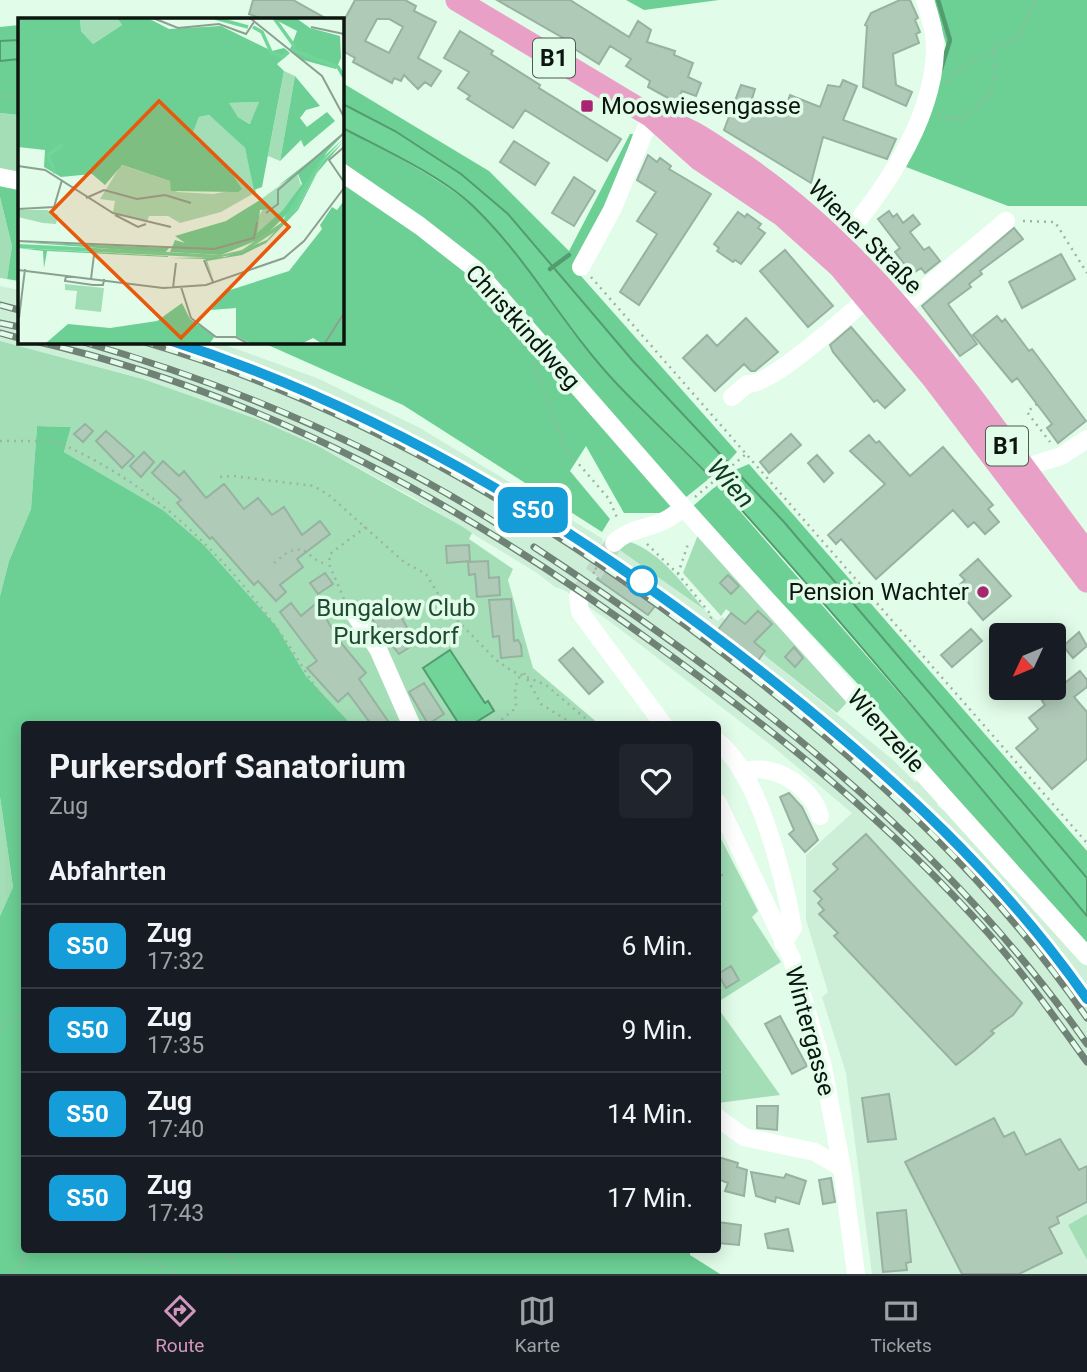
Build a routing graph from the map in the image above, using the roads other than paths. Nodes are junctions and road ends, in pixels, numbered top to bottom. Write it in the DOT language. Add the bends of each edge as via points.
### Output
graph roads {
  1 [pos="457,0"];
  2 [pos="925,0"];
  3 [pos="651,116"];
  4 [pos="343,173"];
  5 [pos="0,177"];
  6 [pos="18,181"];
  7 [pos="1006,221"];
  8 [pos="834,249"];
  9 [pos="581,267"];
  10 [pos="875,292"];
  11 [pos="909,301"];
  12 [pos="732,397"];
  13 [pos="1087,439"];
  14 [pos="1036,464"];
  15 [pos="689,510"];
  16 [pos="621,534"];
  17 [pos="1087,553"];
  18 [pos="1087,581"];
  19 [pos="578,596"];
  20 [pos="354,613"];
  21 [pos="410,721"];
  22 [pos="661,721"];
  23 [pos="721,745"];
  24 [pos="742,772"];
  25 [pos="721,809"];
  26 [pos="820,816"];
  27 [pos="783,943"];
  28 [pos="1087,956"];
  29 [pos="721,1120"];
  30 [pos="842,1168"];
  31 [pos="856,1274"];
  1 -- 3 [label="main road, B1"];
  2 -- 8 [label="street" via="935,51 920,113 897,165"];
  3 -- 8 [label="main road, Wiener Straße / B1" via="699,159"];
  3 -- 9 [label="street" via="612,210"];
  4 -- 15 [label="street, Christkindlweg" via="475,269"];
  5 -- 6 [label="street"];
  7 -- 11 [label="street"];
  8 -- 10 [label="main road, Wiener Straße / B1"];
  10 -- 12 [label="street" via="786,365 756,384 747,384"];
  10 -- 17 [label="main road, Wiener Straße / B1" via="926,339"];
  10 -- 18 [label="main road, Wiener Straße / B1" via="940,387"];
  13 -- 14 [label="street" via="1061,456"];
  15 -- 16 [label="street" via="663,523"];
  15 -- 28 [label="street, Wienzeile"];
  19 -- 22 [label="street" via="580,612"];
  20 -- 21 [label="street" via="379,649"];
  23 -- 24 [label="street"];
  24 -- 26 [label="street" via="765,769 794,783 810,796"];
  24 -- 27 [label="street" via="785,882 793,928"];
  25 -- 27 [label="street, Wintergasse"];
  27 -- 30 [label="street, Wintergasse" via="823,1067"];
  29 -- 30 [label="street" via="744,1137 816,1152"];
  30 -- 31 [label="street, Wintergasse"];
}
